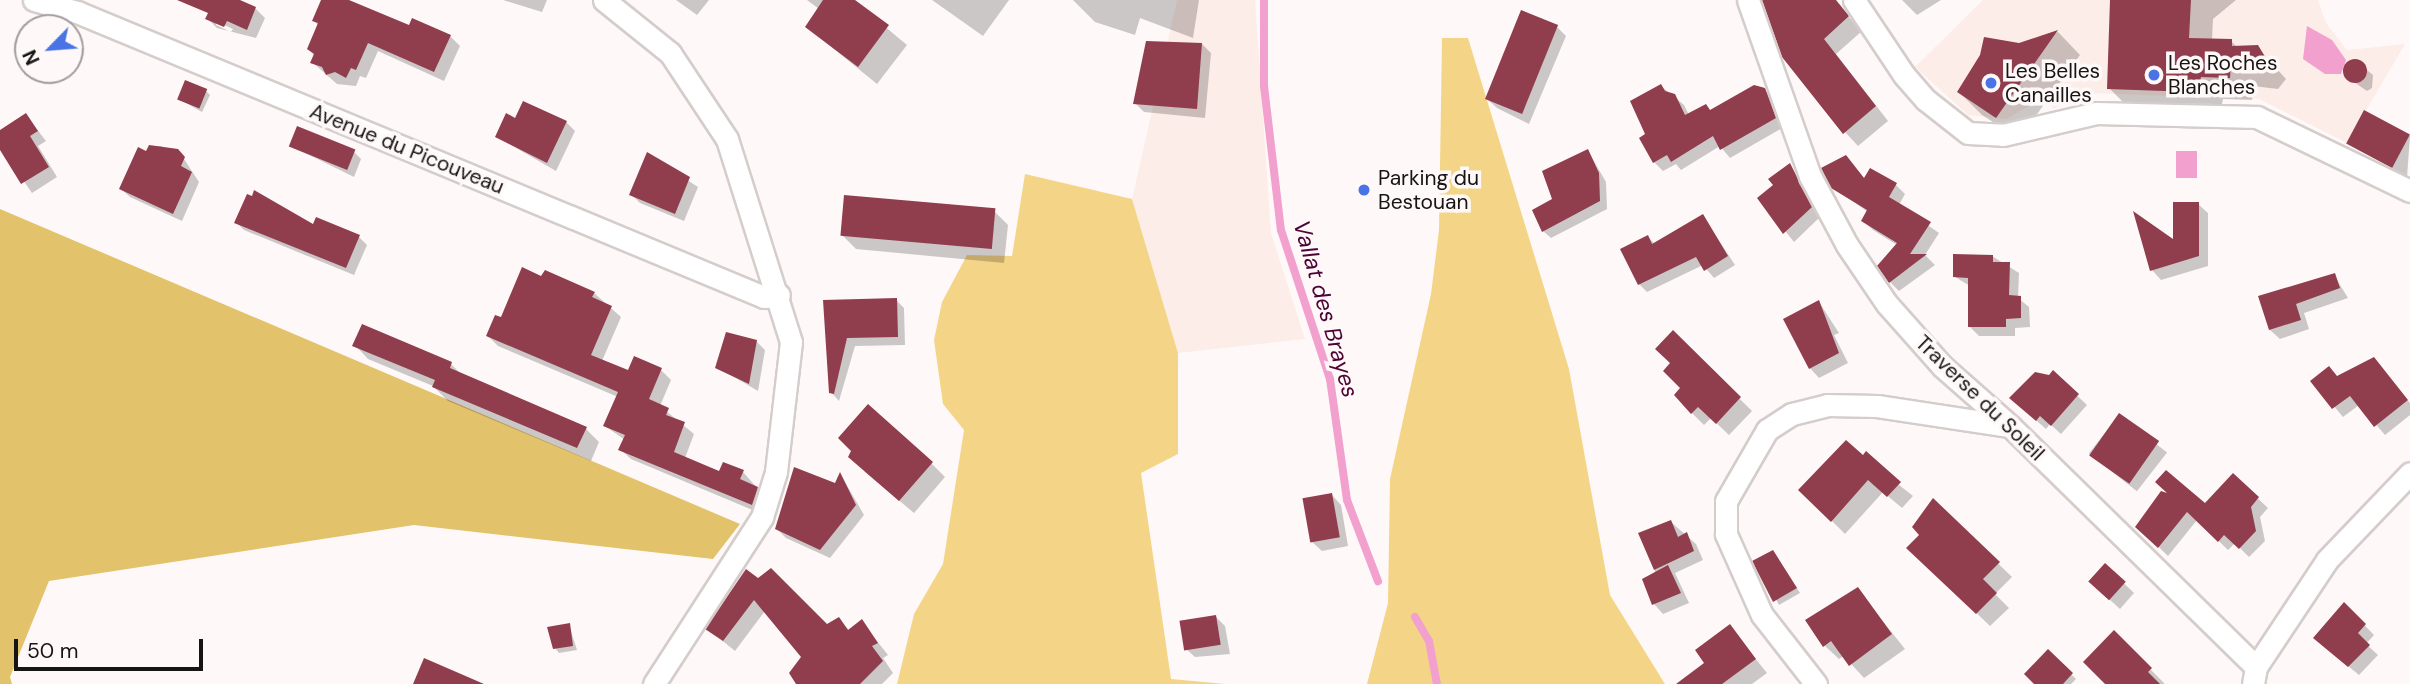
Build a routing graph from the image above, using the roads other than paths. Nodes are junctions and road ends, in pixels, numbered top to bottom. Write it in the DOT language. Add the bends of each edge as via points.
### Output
graph roads {
  1 [pos="34,0"];
  2 [pos="604,0"];
  3 [pos="1748,0"];
  4 [pos="1854,0"];
  5 [pos="2410,191"];
  6 [pos="779,295"];
  7 [pos="2010,426"];
  8 [pos="2410,473"];
  9 [pos="2254,675"];
  10 [pos="654,684"];
  11 [pos="1816,684"];
  1 -- 6 [label="street, Avenue du Picouveau" via="77,12 764,297"];
  2 -- 6 [label="street" via="670,53 727,139"];
  3 -- 7 [label="street, Traverse du Soleil" via="1810,176 1847,245 1887,304 1942,366"];
  4 -- 5 [label="street" via="1903,75 1968,133 2003,135 2106,113 2257,117"];
  6 -- 10 [label="street" via="790,326 792,358 776,472 762,517"];
  7 -- 9 [label="street, Traverse du Soleil"];
  7 -- 11 [label="street" via="1878,406 1827,405 1792,414 1767,430 1726,501 1726,534 1762,615"];
  8 -- 9 [label="street" via="2327,559"];
}
